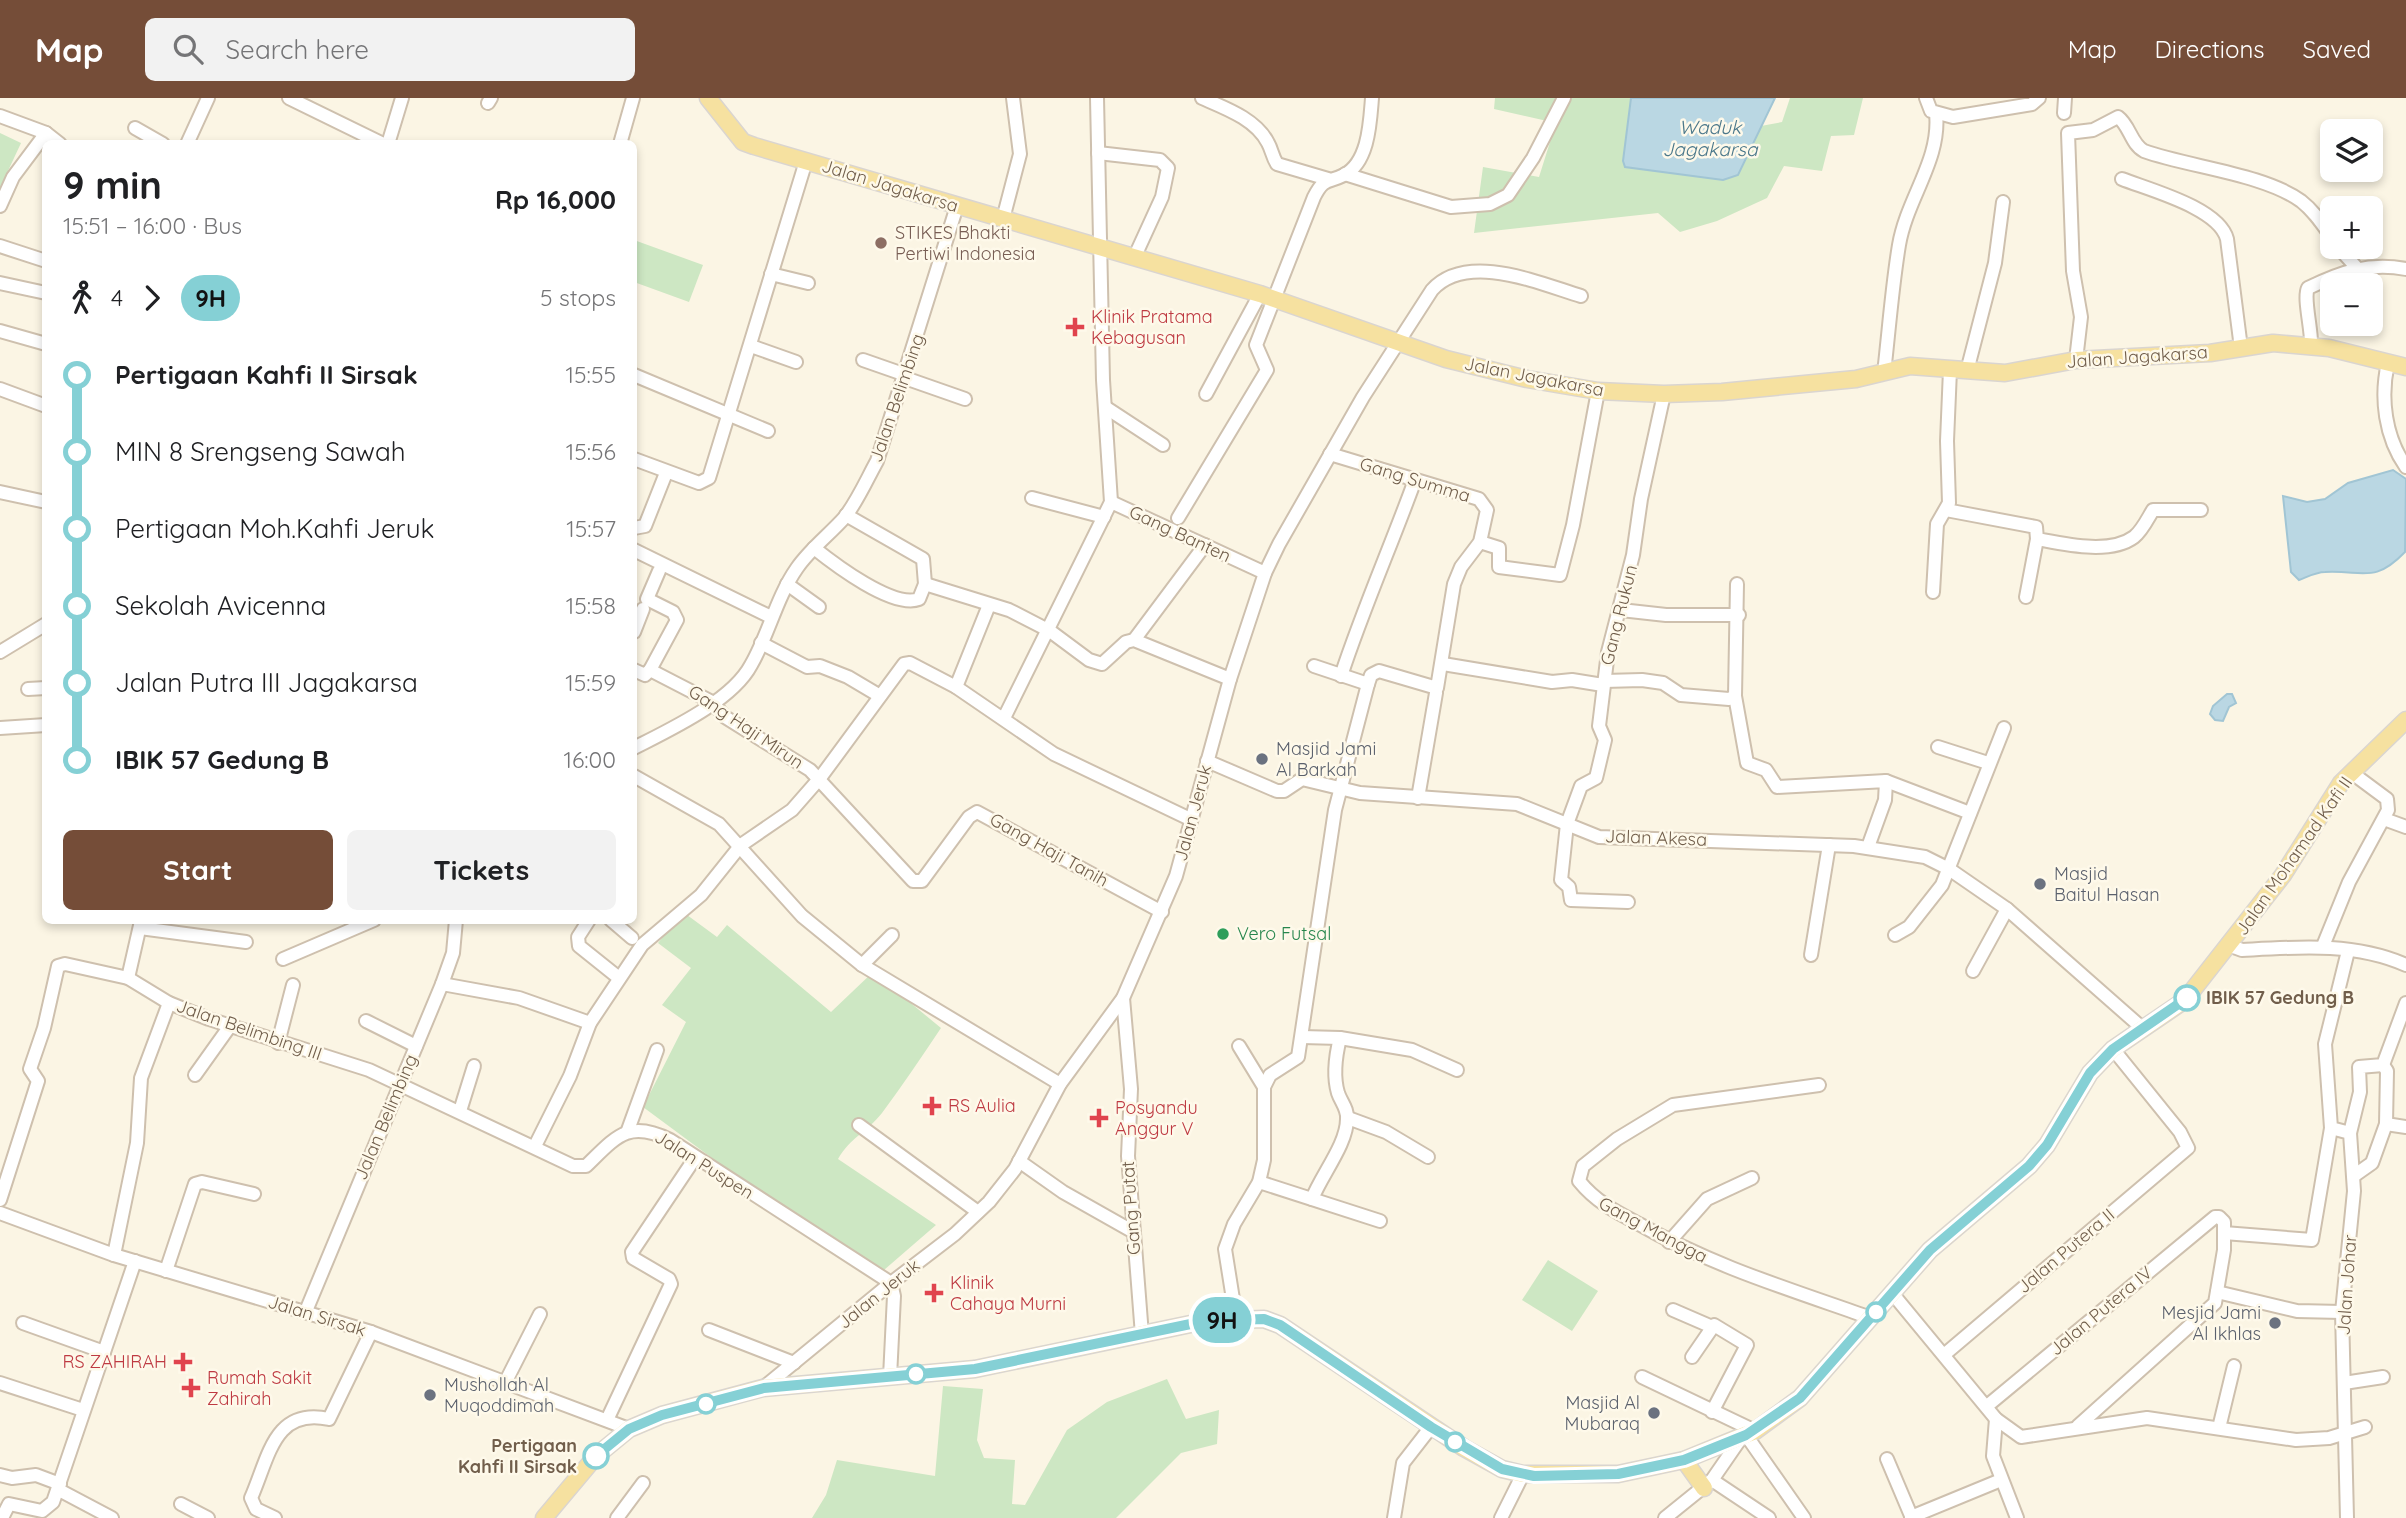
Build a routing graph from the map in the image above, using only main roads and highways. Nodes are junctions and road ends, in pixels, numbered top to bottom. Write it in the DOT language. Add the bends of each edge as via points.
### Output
graph roads {
  1 [pos="708,98"];
  2 [pos="2406,367"];
  3 [pos="2406,720"];
  4 [pos="1689,1458"];
  5 [pos="1708,1484"];
  6 [pos="544,1518"];
  1 -- 2 [label="main road, Jalan Jagakarsa" via="743,142 1268,296 1492,371 1598,391 1664,394 1767,388 1910,366 2005,373 2076,360 2210,353 2273,343 2311,345"];
  3 -- 4 [label="main road, Jalan Mohamad Kafi II" via="2341,783 2283,875 2185,1000 2141,1027 2090,1073 2047,1145 2029,1166 1947,1234 1800,1398 1747,1435"];
  4 -- 5 [label="main road"];
  4 -- 6 [label="main road, Jalan Mohamad Kafi II" via="1618,1474 1522,1474 1502,1469 1280,1325 1236,1318 1186,1324 975,1369 764,1388 662,1415 629,1429 596,1456"];
}
